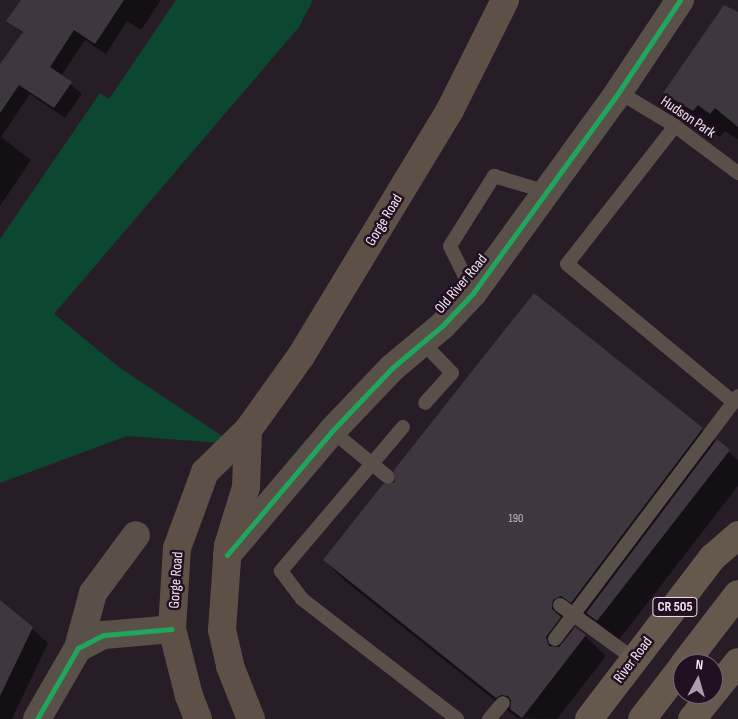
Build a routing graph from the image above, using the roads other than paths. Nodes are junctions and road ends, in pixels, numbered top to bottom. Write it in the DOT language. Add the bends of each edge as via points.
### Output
graph roads {
  1 [pos="504,0"];
  2 [pos="680,0"];
  3 [pos="616,95"];
  4 [pos="675,126"];
  5 [pos="738,173"];
  6 [pos="546,192"];
  7 [pos="473,294"];
  8 [pos="422,342"];
  9 [pos="735,399"];
  10 [pos="425,404"];
  11 [pos="403,427"];
  12 [pos="248,430"];
  13 [pos="332,430"];
  14 [pos="370,463"];
  15 [pos="388,478"];
  16 [pos="136,535"];
  17 [pos="738,535"];
  18 [pos="227,555"];
  19 [pos="738,594"];
  20 [pos="560,605"];
  21 [pos="573,614"];
  22 [pos="172,630"];
  23 [pos="555,639"];
  24 [pos="78,648"];
  25 [pos="692,654"];
  26 [pos="634,659"];
  27 [pos="738,662"];
  28 [pos="673,679"];
  29 [pos="503,703"];
  30 [pos="37,719"];
  31 [pos="198,719"];
  32 [pos="251,719"];
  33 [pos="457,719"];
  34 [pos="489,719"];
  35 [pos="589,719"];
  36 [pos="642,719"];
  37 [pos="692,719"];
  1 -- 12 [label="main road, Gorge Road" via="450,110 300,356"];
  2 -- 3 [label="street, Old River Road"];
  3 -- 4 [label="lane, Hudson Park"];
  3 -- 6 [label="street, Old River Road"];
  4 -- 5 [label="lane, Hudson Park"];
  4 -- 9 [label="lane" via="567,264"];
  6 -- 7 [label="street, Old River Road"];
  6 -- 7 [label="lane" via="494,176 450,246"];
  7 -- 8 [label="street, Old River Road"];
  8 -- 10 [label="lane" via="452,373"];
  8 -- 13 [label="street, Old River Road"];
  9 -- 21 [label="lane"];
  11 -- 14 [label="lane"];
  12 -- 18 [label="main road" via="246,487"];
  12 -- 22 [label="main road, Gorge Road" via="205,472 177,548"];
  13 -- 14 [label="lane"];
  13 -- 18 [label="street, Old River Road"];
  14 -- 15 [label="lane"];
  14 -- 33 [label="lane" via="281,571 302,599"];
  16 -- 24 [label="street" via="93,593"];
  17 -- 26 [label="main road, River Road / CR 505" via="712,558"];
  18 -- 32 [label="main road" via="222,630 230,666"];
  19 -- 25 [label="main road"];
  20 -- 21 [label="lane"];
  21 -- 23 [label="lane"];
  21 -- 26 [label="lane"];
  22 -- 24 [label="street" via="104,635"];
  22 -- 31 [label="main road, Gorge Road"];
  24 -- 30 [label="street"];
  26 -- 35 [label="main road, River Road / CR 505"];
  27 -- 37 [label="main road"];
  28 -- 36 [label="main road"];
  29 -- 34 [label="lane"];
}
